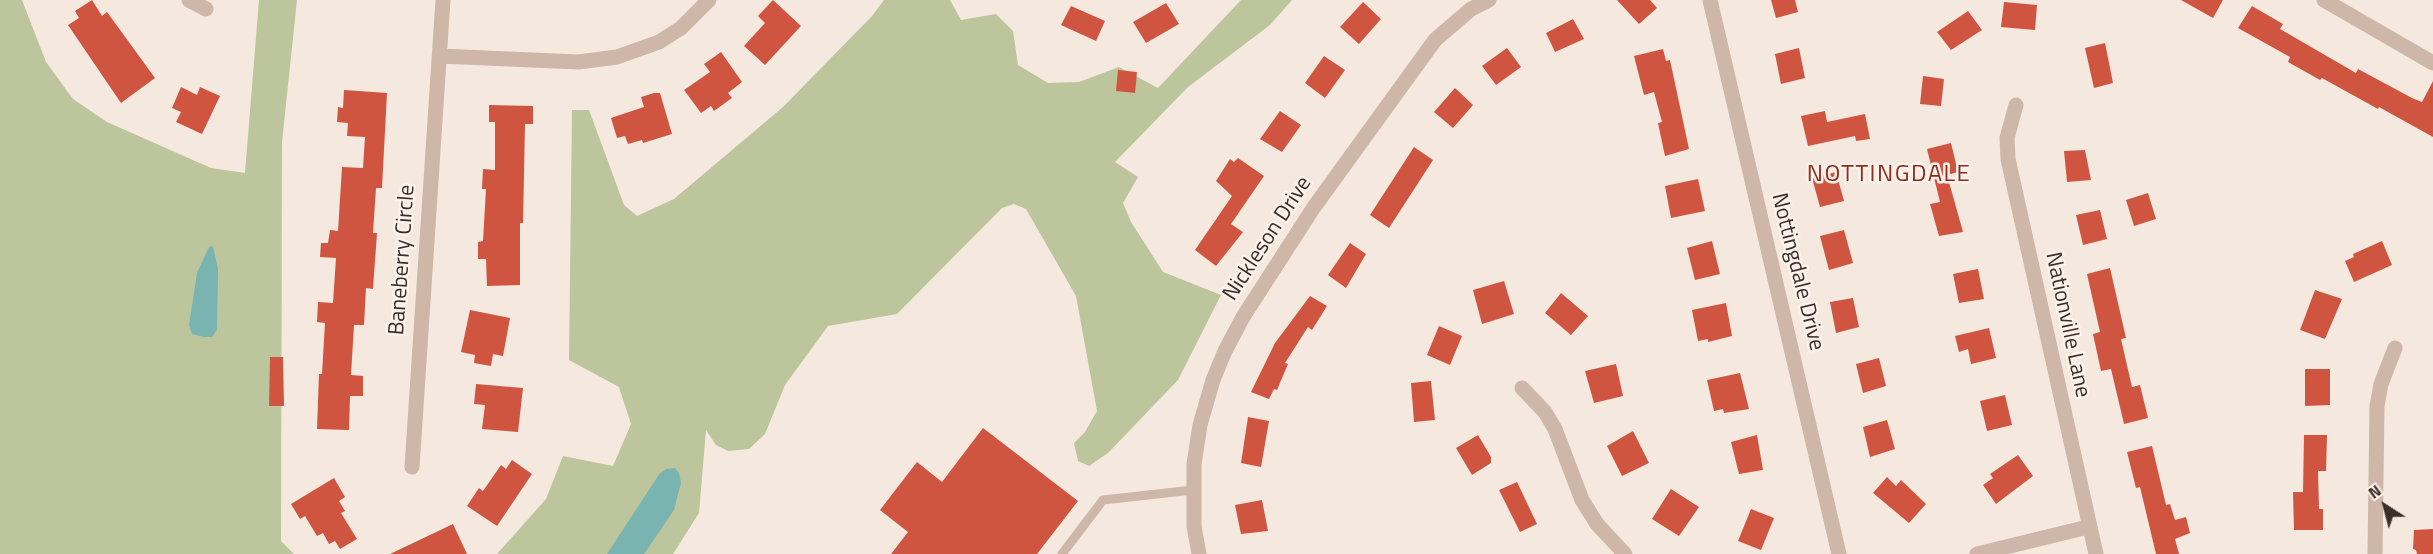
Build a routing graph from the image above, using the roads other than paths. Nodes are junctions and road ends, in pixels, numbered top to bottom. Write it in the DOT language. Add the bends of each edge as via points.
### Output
graph roads {
  1 [pos="189,0"];
  2 [pos="443,0"];
  3 [pos="709,0"];
  4 [pos="1489,0"];
  5 [pos="1710,0"];
  6 [pos="2324,0"];
  7 [pos="206,9"];
  8 [pos="440,56"];
  9 [pos="2433,63"];
  10 [pos="2016,105"];
  11 [pos="2396,348"];
  12 [pos="1522,388"];
  13 [pos="412,466"];
  14 [pos="1193,490"];
  15 [pos="2088,527"];
  16 [pos="1062,554"];
  17 [pos="1199,554"];
  18 [pos="1625,554"];
  19 [pos="1839,554"];
  20 [pos="1977,554"];
  21 [pos="2096,554"];
  22 [pos="2375,554"];
  1 -- 7 [label="street"];
  2 -- 8 [label="street, Baneberry Circle"];
  3 -- 8 [label="street" via="681,28 658,42 617,57 578,62"];
  4 -- 14 [label="street, Nickleson Drive" via="1464,14 1435,40 1314,207 1243,317 1213,380 1200,425"];
  5 -- 19 [label="street, Nottingdale Drive"];
  6 -- 9 [label="street"];
  8 -- 13 [label="street, Baneberry Circle"];
  10 -- 15 [label="street, Nationville Lane" via="2007,138 2008,159"];
  11 -- 22 [label="street" via="2377,405"];
  12 -- 18 [label="street" via="1555,429 1582,500 1597,524"];
  14 -- 16 [label="lane" via="1103,500"];
  14 -- 17 [label="street, Nickleson Drive"];
  15 -- 20 [label="street"];
  15 -- 21 [label="street, Nationville Lane"];
}
